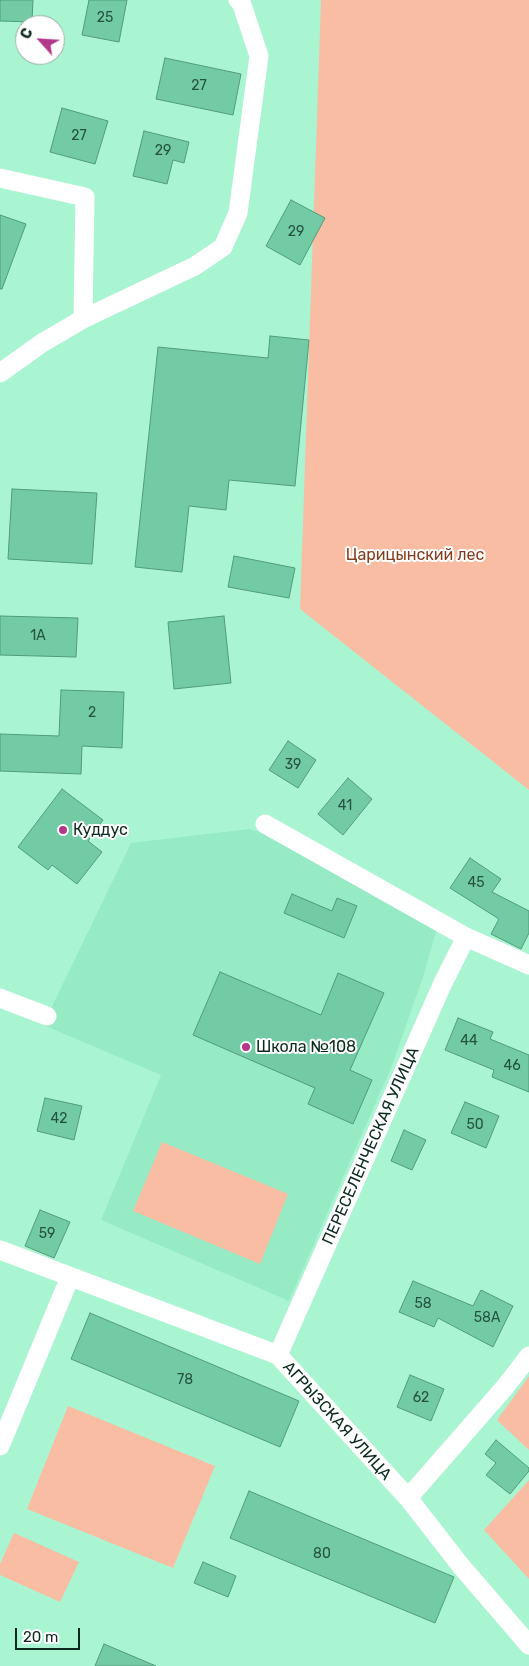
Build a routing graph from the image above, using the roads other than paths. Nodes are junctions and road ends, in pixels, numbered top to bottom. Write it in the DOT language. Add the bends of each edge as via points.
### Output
graph roads {
  1 [pos="238,0"];
  2 [pos="0,178"];
  3 [pos="83,319"];
  4 [pos="0,374"];
  5 [pos="265,824"];
  6 [pos="466,937"];
  7 [pos="529,965"];
  8 [pos="0,998"];
  9 [pos="47,1016"];
  10 [pos="0,1250"];
  11 [pos="70,1277"];
  12 [pos="278,1355"];
  13 [pos="529,1356"];
  14 [pos="0,1446"];
  15 [pos="408,1498"];
  16 [pos="529,1645"];
  1 -- 3 [label="street" via="259,56 238,213 223,247 195,266"];
  2 -- 3 [label="street" via="85,197"];
  3 -- 4 [label="street" via="42,343"];
  5 -- 6 [label="street"];
  6 -- 7 [label="street"];
  6 -- 12 [label="street, ПЕРЕСЕЛЕНЧЕСКАЯ УЛИЦА"];
  8 -- 9 [label="street"];
  10 -- 11 [label="street, АГРЫЗСКАЯ УЛИЦА"];
  11 -- 12 [label="street, АГРЫЗСКАЯ УЛИЦА"];
  11 -- 14 [label="street"];
  12 -- 15 [label="street, АГРЫЗСКАЯ УЛИЦА"];
  13 -- 15 [label="street"];
  15 -- 16 [label="street, АГРЫЗСКАЯ УЛИЦА"];
}
